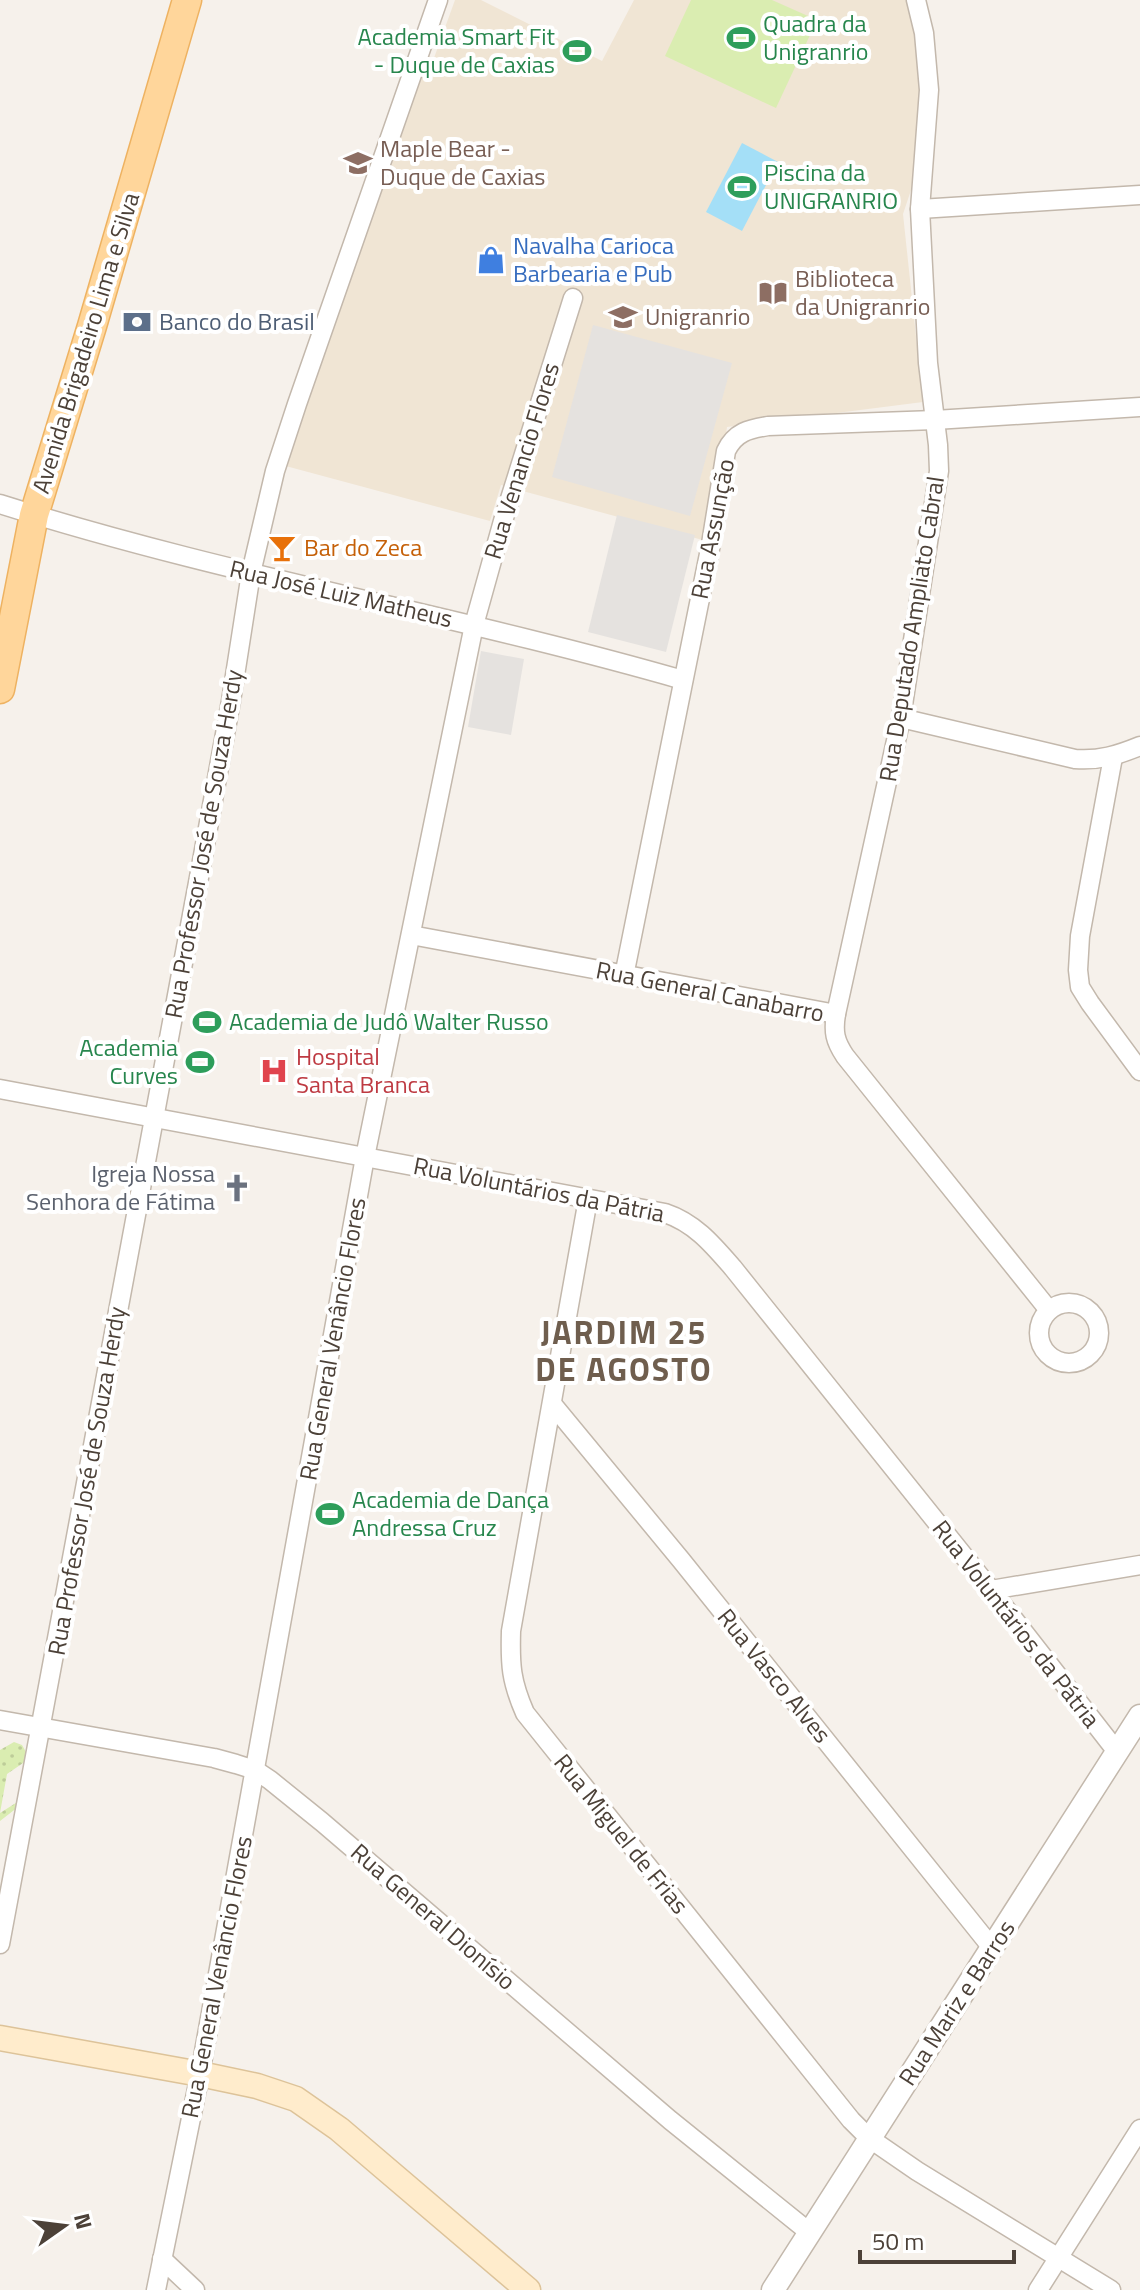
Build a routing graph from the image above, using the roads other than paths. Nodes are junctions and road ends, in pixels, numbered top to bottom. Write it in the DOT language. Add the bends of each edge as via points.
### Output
graph roads {
  1 [pos="187,0"];
  2 [pos="438,0"];
  3 [pos="916,0"];
  4 [pos="1140,195"];
  5 [pos="920,209"];
  6 [pos="573,298"];
  7 [pos="1140,407"];
  8 [pos="935,420"];
  9 [pos="0,504"];
  10 [pos="34,515"];
  11 [pos="251,573"];
  12 [pos="474,625"];
  13 [pos="683,680"];
  14 [pos="0,689"];
  15 [pos="901,718"];
  16 [pos="1140,746"];
  17 [pos="1113,757"];
  18 [pos="411,935"];
  19 [pos="624,976"];
  20 [pos="836,1014"];
  21 [pos="1140,1071"];
  22 [pos="0,1089"];
  23 [pos="153,1119"];
  24 [pos="365,1157"];
  25 [pos="588,1199"];
  26 [pos="1048,1309"];
  27 [pos="553,1405"];
  28 [pos="1140,1565"];
  29 [pos="991,1590"];
  30 [pos="1140,1716"];
  31 [pos="0,1720"];
  32 [pos="42,1727"];
  33 [pos="1118,1753"];
  34 [pos="255,1770"];
  35 [pos="0,1944"];
  36 [pos="993,1949"];
  37 [pos="0,2038"];
  38 [pos="200,2074"];
  39 [pos="1140,2129"];
  40 [pos="869,2138"];
  41 [pos="809,2232"];
  42 [pos="1059,2257"];
  43 [pos="162,2259"];
  44 [pos="156,2290"];
  45 [pos="195,2290"];
  46 [pos="528,2290"];
  47 [pos="773,2290"];
  48 [pos="1038,2290"];
  49 [pos="1111,2290"];
  1 -- 10 [label="main road, Avenida Brigadeiro Lima e Silva"];
  2 -- 11 [label="street, Rua Professor José de Souza Herdy" via="275,471"];
  3 -- 5 [label="street, Rua Deputado Ampliato Cabral" via="929,90"];
  4 -- 5 [label="street"];
  5 -- 8 [label="street, Rua Deputado Ampliato Cabral"];
  6 -- 12 [label="street, Rua Venancio Flores"];
  7 -- 8 [label="street, Rua Assunção"];
  8 -- 13 [label="street, Rua Assunção" via="768,426 731,440"];
  8 -- 15 [label="street, Rua Deputado Ampliato Cabral" via="937,486"];
  9 -- 10 [label="street, Rua José Luiz Matheus"];
  10 -- 11 [label="street, Rua José Luiz Matheus"];
  10 -- 14 [label="main road, Avenida Brigadeiro Lima e Silva"];
  11 -- 12 [label="street, Rua José Luiz Matheus"];
  11 -- 23 [label="street, Rua Professor José de Souza Herdy"];
  12 -- 13 [label="street, Rua José Luiz Matheus"];
  12 -- 18 [label="street, Rua General Venâncio Flores"];
  13 -- 19 [label="street, Rua Assunção"];
  15 -- 17 [label="street" via="1075,759"];
  15 -- 20 [label="street, Rua Deputado Ampliato Cabral"];
  16 -- 17 [label="street"];
  17 -- 21 [label="street" via="1078,970 1080,987"];
  18 -- 19 [label="street, Rua General Canabarro"];
  18 -- 24 [label="street, Rua General Venâncio Flores"];
  19 -- 20 [label="street, Rua General Canabarro"];
  20 -- 26 [label="street, Rua General Canabarro" via="835,1039 845,1056"];
  22 -- 23 [label="street, Rua Voluntários da Pátria"];
  23 -- 24 [label="street, Rua Voluntários da Pátria"];
  23 -- 32 [label="street, Rua Professor José de Souza Herdy"];
  24 -- 25 [label="street, Rua Voluntários da Pátria"];
  24 -- 34 [label="street, Rua General Venâncio Flores"];
  25 -- 27 [label="street, Rua Miguel de Frias"];
  25 -- 29 [label="street, Rua Voluntários da Pátria" via="677,1217 706,1238"];
  27 -- 36 [label="street, Rua Vasco Alves"];
  27 -- 40 [label="street, Rua Miguel de Frias" via="511,1631 514,1688 546,1740"];
  28 -- 29 [label="street"];
  29 -- 33 [label="street, Rua Voluntários da Pátria"];
  30 -- 33 [label="street, Rua Mariz e Barros"];
  31 -- 32 [label="street, Rua General Dionísio"];
  32 -- 34 [label="street, Rua General Dionísio"];
  32 -- 35 [label="street, Rua Professor José de Souza Herdy"];
  33 -- 36 [label="street, Rua Mariz e Barros"];
  34 -- 38 [label="street, Rua General Venâncio Flores"];
  34 -- 41 [label="street, Rua General Dionísio"];
  36 -- 40 [label="street, Rua Mariz e Barros"];
  37 -- 38 [label="main road"];
  38 -- 43 [label="street, Rua General Venâncio Flores"];
  38 -- 46 [label="main road" via="277,2092 316,2111"];
  39 -- 42 [label="street"];
  40 -- 41 [label="street, Rua Mariz e Barros"];
  40 -- 42 [label="street, Rua Miguel de Frias"];
  41 -- 47 [label="street, Rua Mariz e Barros"];
  42 -- 48 [label="street"];
  42 -- 49 [label="street, Rua Miguel de Frias"];
  43 -- 44 [label="street, Rua General Venâncio Flores"];
  43 -- 45 [label="street"];
}
